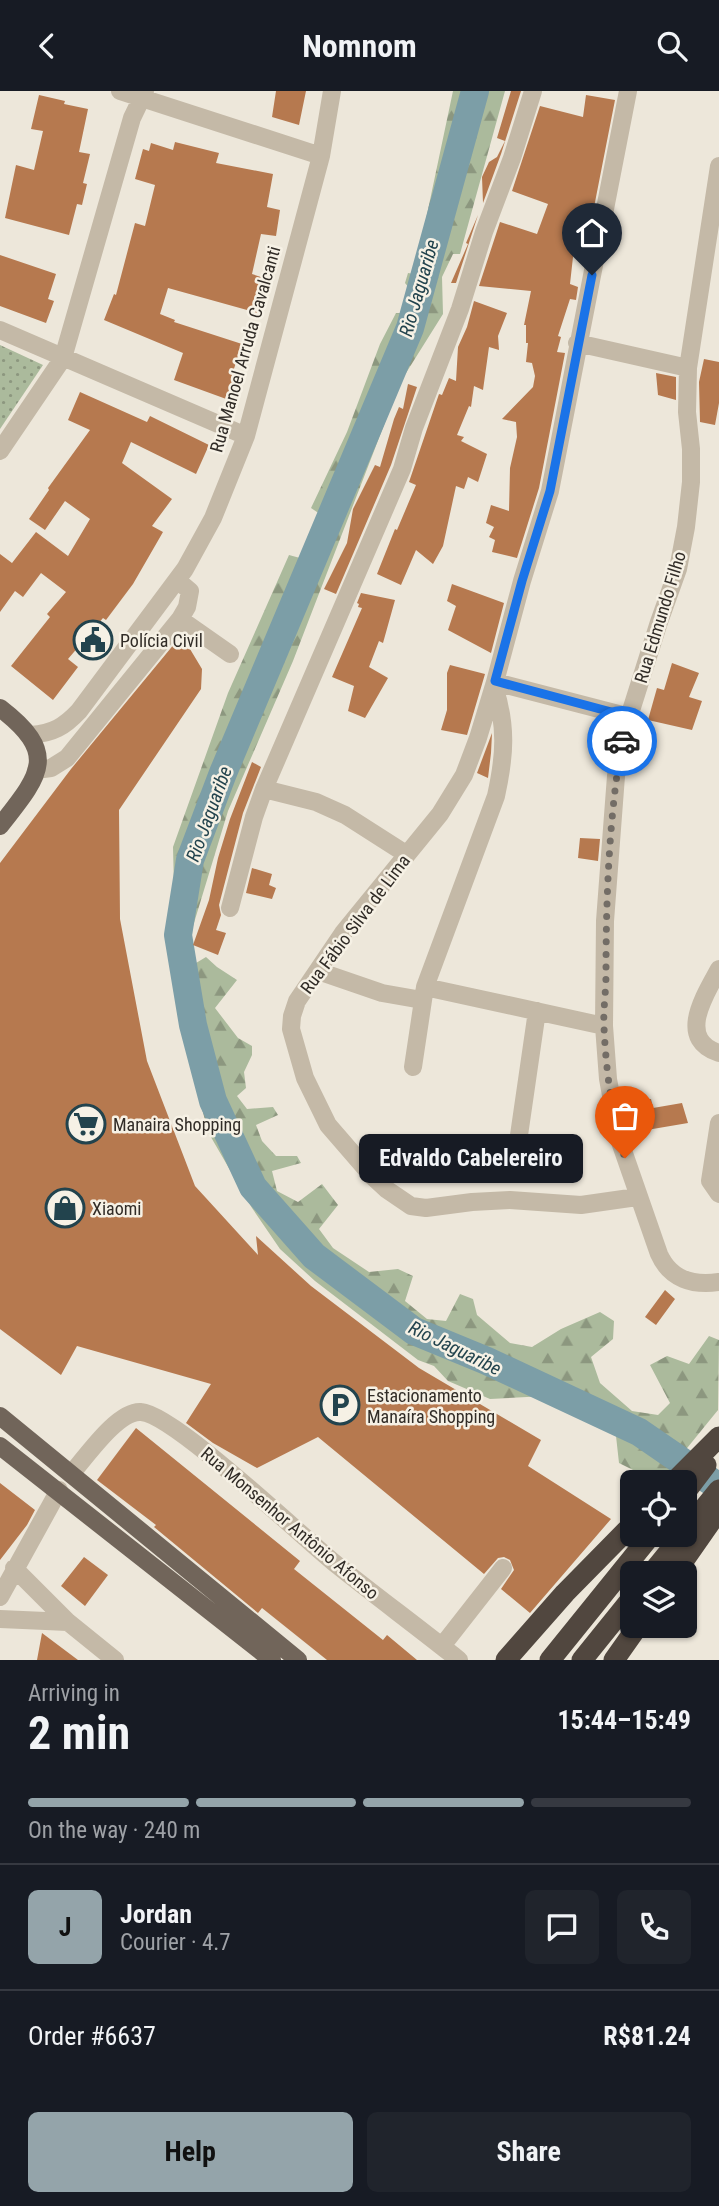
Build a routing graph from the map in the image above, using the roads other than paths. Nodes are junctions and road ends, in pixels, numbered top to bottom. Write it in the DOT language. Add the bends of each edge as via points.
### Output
graph roads {
  1 [pos="120,91"];
  2 [pos="332,91"];
  3 [pos="533,91"];
  4 [pos="628,91"];
  5 [pos="144,95"];
  6 [pos="321,156"];
  7 [pos="719,166"];
  8 [pos="0,330"];
  9 [pos="577,343"];
  10 [pos="63,358"];
  11 [pos="688,368"];
  12 [pos="246,436"];
  13 [pos="0,451"];
  14 [pos="177,580"];
  15 [pos="180,619"];
  16 [pos="230,653"];
  17 [pos="495,684"];
  18 [pos="0,708"];
  19 [pos="630,717"];
  20 [pos="31,736"];
  21 [pos="36,770"];
  22 [pos="264,789"];
  23 [pos="0,826"];
  24 [pos="406,854"];
  25 [pos="230,908"];
  26 [pos="719,969"];
  27 [pos="318,971"];
  28 [pos="424,993"];
  29 [pos="537,1011"];
  30 [pos="604,1026"];
  31 [pos="719,1053"];
  32 [pos="413,1067"];
  33 [pos="719,1123"];
  34 [pos="517,1149"];
  35 [pos="719,1194"];
  36 [pos="637,1197"];
  37 [pos="719,1282"];
  38 [pos="0,1416"];
  39 [pos="719,1437"];
  40 [pos="0,1446"];
  41 [pos="719,1447"];
  42 [pos="695,1470"];
  43 [pos="697,1470"];
  44 [pos="71,1474"];
  45 [pos="59,1490"];
  46 [pos="716,1504"];
  47 [pos="697,1522"];
  48 [pos="620,1537"];
  49 [pos="641,1547"];
  50 [pos="673,1547"];
  51 [pos="662,1561"];
  52 [pos="682,1561"];
  53 [pos="14,1568"];
  54 [pos="503,1568"];
  55 [pos="0,1597"];
  56 [pos="620,1613"];
  57 [pos="0,1619"];
  58 [pos="68,1622"];
  59 [pos="630,1638"];
  60 [pos="442,1646"];
  61 [pos="115,1660"];
  62 [pos="272,1660"];
  63 [pos="298,1660"];
  64 [pos="459,1660"];
  65 [pos="506,1660"];
  66 [pos="550,1660"];
  67 [pos="582,1660"];
  68 [pos="614,1660"];
  1 -- 5 [label="street"];
  2 -- 6 [label="street, Rua Manoel Arruda Cavalcanti"];
  3 -- 22 [label="street" via="402,469"];
  4 -- 9 [label="street, Rua Fábio Silva de Lima"];
  5 -- 6 [label="street"];
  5 -- 10 [label="street" via="132,118"];
  6 -- 12 [label="street, Rua Manoel Arruda Cavalcanti"];
  7 -- 11 [label="street, Rua Edmundo Filho"];
  8 -- 10 [label="street"];
  9 -- 11 [label="street"];
  9 -- 17 [label="street, Rua Fábio Silva de Lima" via="550,491"];
  10 -- 12 [label="street"];
  10 -- 13 [label="street"];
  11 -- 19 [label="street, Rua Edmundo Filho" via="691,482 686,527 678,569"];
  12 -- 14 [label="street, Rua Manoel Arruda Cavalcanti" via="213,518"];
  14 -- 15 [label="street" via="190,591"];
  14 -- 20 [label="street, Rua Manoel Arruda Cavalcanti" via="74,717 55,732"];
  15 -- 16 [label="street"];
  15 -- 21 [label="street" via="67,758 51,768"];
  17 -- 19 [label="street"];
  17 -- 24 [label="street, Rua Fábio Silva de Lima" via="464,775 423,837"];
  17 -- 28 [label="street" via="504,723 496,796"];
  18 -- 20 [label="main road"];
  19 -- 30 [label="street, Rua Edmundo Filho" via="616,776"];
  20 -- 21 [label="main road" via="37,750"];
  21 -- 23 [label="main road" via="28,790"];
  22 -- 24 [label="street" via="345,815"];
  22 -- 25 [label="street"];
  24 -- 27 [label="street, Rua Fábio Silva de Lima"];
  26 -- 31 [label="street" via="695,1029 702,1044"];
  27 -- 28 [label="street" via="373,990"];
  27 -- 36 [label="street, Rua Fábio Silva de Lima" via="297,1001 290,1029 305,1077 328,1125 373,1177 399,1199 426,1208 510,1200 581,1205"];
  28 -- 29 [label="street"];
  28 -- 32 [label="street"];
  29 -- 30 [label="street"];
  29 -- 34 [label="street"];
  30 -- 36 [label="street, Rua Edmundo Filho" via="619,1139"];
  33 -- 35 [label="street" via="711,1184"];
  36 -- 37 [label="street, Rua Edmundo Filho" via="669,1269 685,1281"];
  38 -- 44 [label="main road"];
  39 -- 42 [label="highway"];
  40 -- 45 [label="main road"];
  41 -- 43 [label="highway"];
  44 -- 60 [label="street, Rua Monsenhor Antônio Afonso" via="115,1423 142,1412 173,1427"];
  44 -- 63 [label="main road"];
  45 -- 53 [label="street"];
  45 -- 62 [label="main road"];
  46 -- 47 [label="highway"];
  46 -- 52 [label="highway"];
  48 -- 65 [label="highway"];
  49 -- 66 [label="highway"];
  50 -- 51 [label="highway"];
  53 -- 55 [label="street"];
  53 -- 58 [label="street"];
  54 -- 60 [label="street"];
  56 -- 67 [label="highway"];
  57 -- 58 [label="street"];
  58 -- 61 [label="street"];
  59 -- 68 [label="highway"];
  60 -- 64 [label="street, Rua Monsenhor Antônio Afonso"];
}
